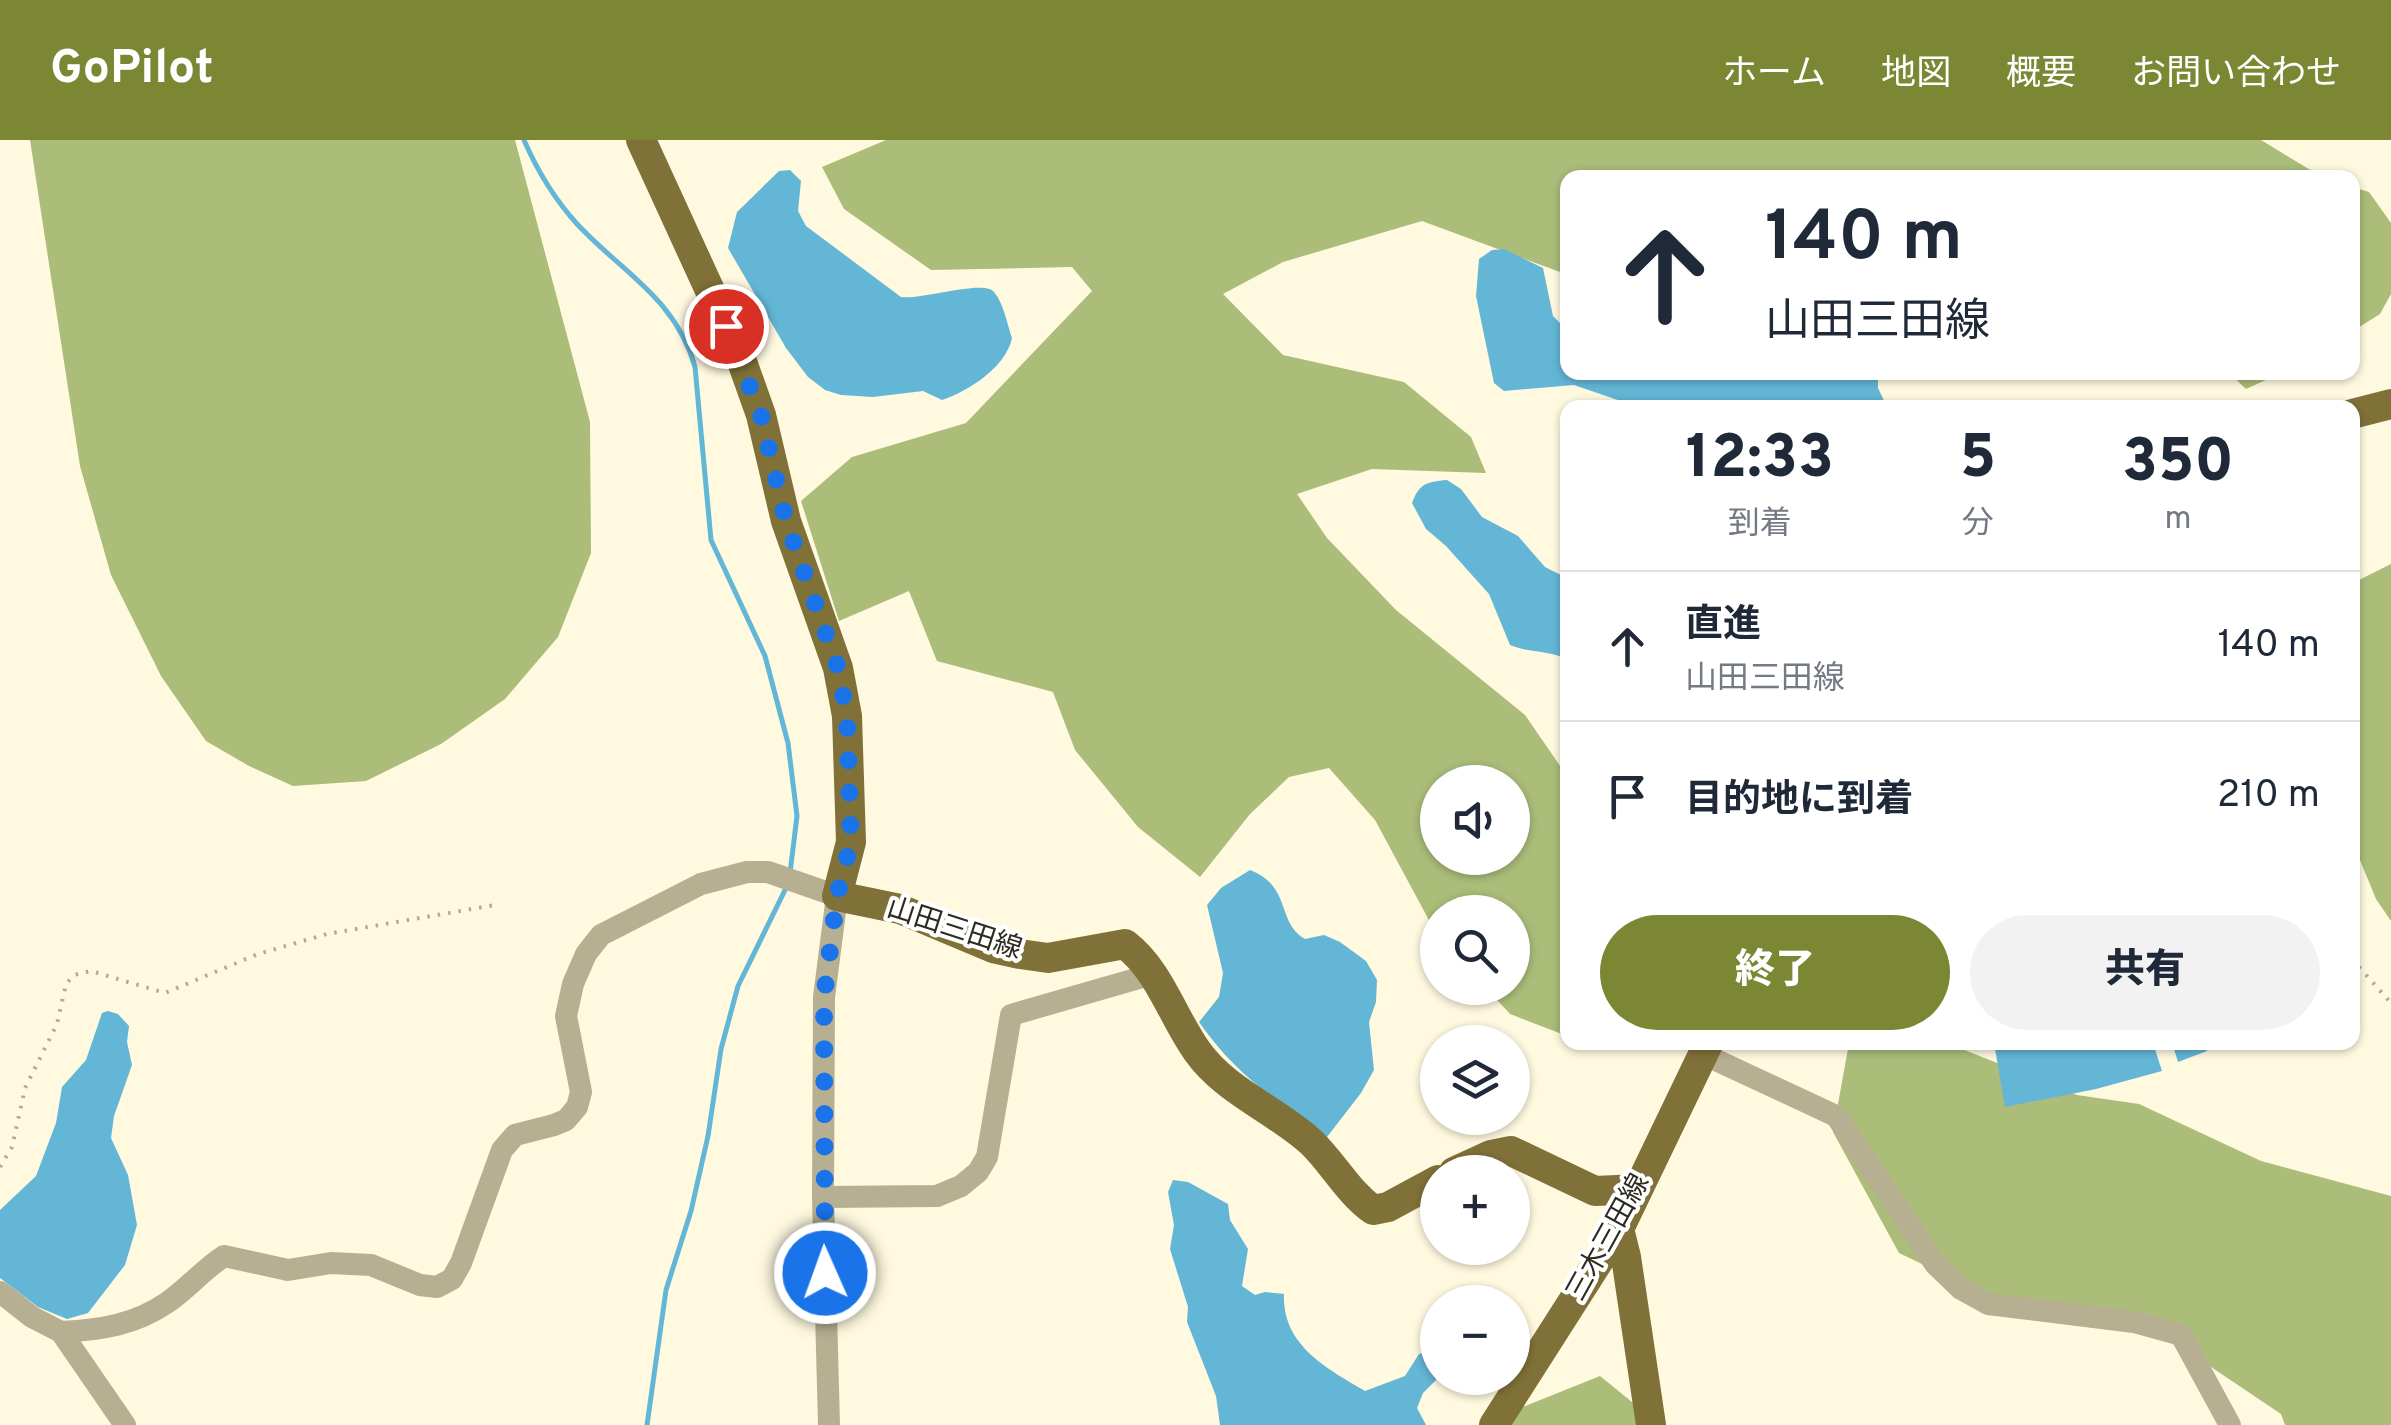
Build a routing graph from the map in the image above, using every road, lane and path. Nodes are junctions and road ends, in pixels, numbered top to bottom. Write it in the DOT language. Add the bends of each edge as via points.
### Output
graph roads {
  1 [pos="641,140"];
  2 [pos="2391,404"];
  3 [pos="2360,412"];
  4 [pos="837,896"];
  5 [pos="495,905"];
  6 [pos="2360,968"];
  7 [pos="1153,974"];
  8 [pos="2391,1003"];
  9 [pos="1705,1050"];
  10 [pos="1710,1050"];
  11 [pos="1491,1155"];
  12 [pos="1519,1155"];
  13 [pos="1530,1160"];
  14 [pos="0,1167"];
  15 [pos="1638,1189"];
  16 [pos="1420,1190"];
  17 [pos="823,1197"];
  18 [pos="1619,1230"];
  19 [pos="0,1292"];
  20 [pos="60,1332"];
  21 [pos="126,1425"];
  22 [pos="829,1425"];
  23 [pos="1494,1425"];
  24 [pos="1651,1425"];
  25 [pos="2230,1425"];
  1 -- 4 [label="main road" via="740,356 786,521 838,668 847,716 851,842"];
  2 -- 3 [label="main road"];
  4 -- 7 [label="main road, 山田三田線" via="900,909 1020,954 1048,958 1125,944"];
  4 -- 17 [label="street" via="824,997"];
  4 -- 20 [label="street" via="768,872 747,872 701,884 602,934 572,984 566,1016 577,1106 566,1120 515,1135 502,1150 452,1280 420,1286 372,1265 288,1270 224,1256 142,1318 103,1330"];
  5 -- 14 [label="path" via="327,934 166,993 91,971 74,974"];
  6 -- 8 [label="path"];
  7 -- 16 [label="main road, 山田三田線" via="1199,1054 1311,1142 1360,1200 1373,1210"];
  7 -- 17 [label="street" via="1011,1015 987,1157 961,1186 936,1196"];
  9 -- 15 [label="main road, 三木三田線"];
  10 -- 25 [label="street" via="1836,1116 1935,1264 1961,1289 1988,1304 2134,1322 2181,1335"];
  11 -- 12 [label="main road"];
  13 -- 15 [label="main road" via="1595,1191"];
  15 -- 18 [label="main road, 三木三田線"];
  17 -- 22 [label="street"];
  18 -- 23 [label="main road, 三木三田線"];
  18 -- 24 [label="main road"];
  19 -- 20 [label="street"];
  20 -- 21 [label="street"];
}
